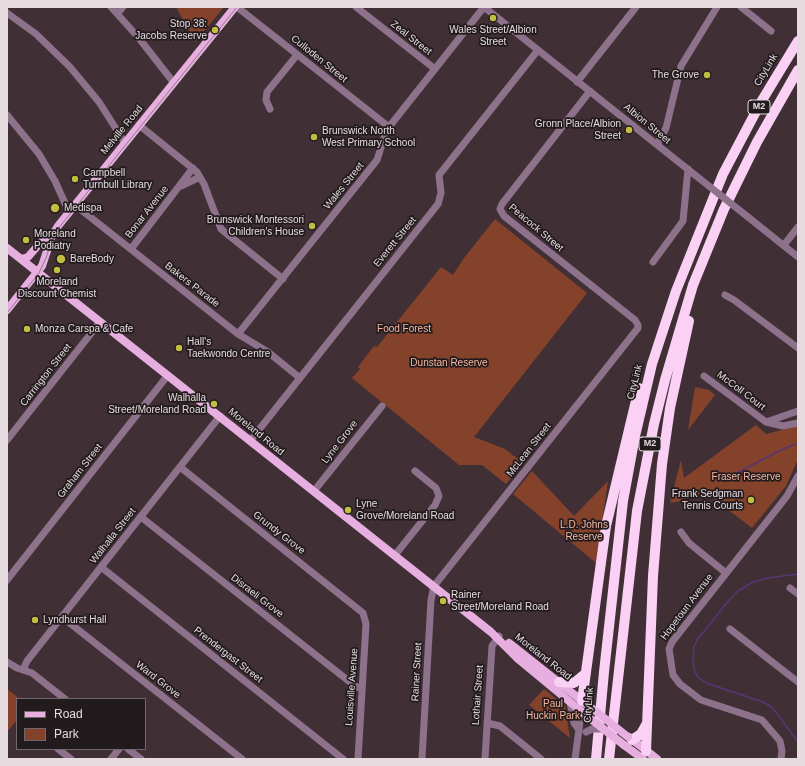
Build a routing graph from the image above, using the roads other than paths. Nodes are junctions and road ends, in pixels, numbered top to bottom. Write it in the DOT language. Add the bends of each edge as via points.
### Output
graph roads {
  1 [pos="111,7"];
  2 [pos="123,7"];
  3 [pos="236,7"];
  4 [pos="356,7"];
  5 [pos="484,7"];
  6 [pos="636,7"];
  7 [pos="717,7"];
  8 [pos="741,7"];
  9 [pos="7,12"];
  10 [pos="118,13"];
  11 [pos="772,31"];
  12 [pos="798,41"];
  13 [pos="538,50"];
  14 [pos="297,55"];
  15 [pos="435,69"];
  16 [pos="798,70"];
  17 [pos="578,82"];
  18 [pos="174,83"];
  19 [pos="590,91"];
  20 [pos="270,109"];
  21 [pos="7,115"];
  22 [pos="139,125"];
  23 [pos="389,127"];
  24 [pos="125,143"];
  25 [pos="657,145"];
  26 [pos="193,168"];
  27 [pos="688,170"];
  28 [pos="200,177"];
  29 [pos="180,187"];
  30 [pos="72,209"];
  31 [pos="798,227"];
  32 [pos="52,236"];
  33 [pos="784,246"];
  34 [pos="7,248"];
  35 [pos="709,248"];
  36 [pos="131,249"];
  37 [pos="798,257"];
  38 [pos="20,259"];
  39 [pos="653,262"];
  40 [pos="37,272"];
  41 [pos="282,279"];
  42 [pos="676,291"];
  43 [pos="725,296"];
  44 [pos="7,310"];
  45 [pos="100,322"];
  46 [pos="638,325"];
  47 [pos="238,334"];
  48 [pos="798,348"];
  49 [pos="168,375"];
  50 [pos="704,376"];
  51 [pos="300,378"];
  52 [pos="382,406"];
  53 [pos="798,411"];
  54 [pos="220,416"];
  55 [pos="766,422"];
  56 [pos="798,423"];
  57 [pos="7,440"];
  58 [pos="250,441"];
  59 [pos="180,467"];
  60 [pos="415,471"];
  61 [pos="798,476"];
  62 [pos="314,492"];
  63 [pos="141,517"];
  64 [pos="681,532"];
  65 [pos="395,555"];
  66 [pos="101,567"];
  67 [pos="726,573"];
  68 [pos="7,580"];
  69 [pos="434,586"];
  70 [pos="790,588"];
  71 [pos="798,594"];
  72 [pos="365,616"];
  73 [pos="62,617"];
  74 [pos="730,629"];
  75 [pos="496,635"];
  76 [pos="7,662"];
  77 [pos="23,670"];
  78 [pos="586,673"];
  79 [pos="559,682"];
  80 [pos="798,682"];
  81 [pos="362,689"];
  82 [pos="64,698"];
  83 [pos="570,702"];
  84 [pos="585,703"];
  85 [pos="584,714"];
  86 [pos="647,715"];
  87 [pos="487,723"];
  88 [pos="602,729"];
  89 [pos="582,731"];
  90 [pos="627,741"];
  91 [pos="59,750"];
  92 [pos="118,750"];
  93 [pos="129,750"];
  94 [pos="644,755"];
  95 [pos="71,759"];
  96 [pos="111,759"];
  97 [pos="141,759"];
  98 [pos="242,759"];
  99 [pos="343,759"];
  100 [pos="358,759"];
  101 [pos="422,759"];
  102 [pos="485,759"];
  103 [pos="541,759"];
  104 [pos="575,759"];
  105 [pos="596,759"];
  106 [pos="609,759"];
  107 [pos="656,759"];
  108 [pos="781,759"];
  1 -- 10 [label="street"];
  2 -- 10 [label="street"];
  3 -- 14 [label="street, Culloden Street"];
  3 -- 18 [label="main road, Melville Road"];
  4 -- 15 [label="street, Zeal Street"];
  5 -- 13 [label="street, Albion Street"];
  5 -- 15 [label="street, Wales Street"];
  6 -- 17 [label="street"];
  7 -- 25 [label="street" via="680,66 666,128"];
  8 -- 11 [label="street"];
  9 -- 24 [label="street" via="36,34 70,67 99,102"];
  10 -- 18 [label="street"];
  12 -- 42 [label="highway, CityLink / M2" via="723,174"];
  13 -- 17 [label="street, Albion Street"];
  13 -- 51 [label="street, Everett Street" via="439,176 441,193 438,204"];
  14 -- 20 [label="street" via="268,92 266,100"];
  14 -- 23 [label="street, Culloden Street"];
  15 -- 23 [label="street, Wales Street"];
  16 -- 35 [label="highway, M2" via="740,176"];
  17 -- 19 [label="street, Albion Street"];
  18 -- 22 [label="main road, Melville Road"];
  19 -- 25 [label="street, Albion Street"];
  19 -- 46 [label="street, Peacock Street" via="500,209 504,216"];
  21 -- 30 [label="street" via="39,154"];
  22 -- 24 [label="main road, Melville Road"];
  22 -- 26 [label="street"];
  23 -- 41 [label="street, Wales Street" via="377,160"];
  24 -- 30 [label="main road, Melville Road"];
  25 -- 27 [label="street, Albion Street"];
  26 -- 28 [label="street"];
  26 -- 29 [label="street, Bonar Avenue"];
  27 -- 33 [label="street, Albion Street, bridge"];
  27 -- 39 [label="street" via="683,221"];
  28 -- 29 [label="street, Bonar Avenue"];
  28 -- 41 [label="street" via="221,229"];
  29 -- 36 [label="street, Bonar Avenue"];
  30 -- 32 [label="main road, Melville Road"];
  30 -- 36 [label="street, Bakers Parade"];
  31 -- 33 [label="street"];
  32 -- 38 [label="main road" via="41,242 28,258"];
  32 -- 40 [label="main road, Melville Road" via="44,262"];
  33 -- 37 [label="street, Albion Street"];
  34 -- 38 [label="main road, Moreland Road"];
  35 -- 86 [label="highway" via="677,374 663,457"];
  35 -- 106 [label="highway, M2" via="693,285 652,431 638,511"];
  36 -- 47 [label="street, Bakers Parade"];
  38 -- 40 [label="main road, Moreland Road"];
  40 -- 44 [label="main road, Melville Road"];
  40 -- 45 [label="main road, Moreland Road"];
  41 -- 47 [label="street, Wales Street"];
  42 -- 78 [label="highway" via="644,371 631,417 606,526"];
  42 -- 105 [label="highway, CityLink / M2" via="652,364 629,465 612,593"];
  43 -- 48 [label="street"];
  45 -- 49 [label="main road, Moreland Road"];
  45 -- 57 [label="street, Carrington Street"];
  46 -- 69 [label="street, McLean Street"];
  47 -- 51 [label="street, Bakers Parade" via="268,352"];
  49 -- 54 [label="main road, Moreland Road"];
  49 -- 68 [label="street, Graham Street"];
  50 -- 55 [label="street, McColl Court"];
  51 -- 58 [label="street, Everett Street"];
  52 -- 62 [label="street, Lyne Grove"];
  53 -- 55 [label="street"];
  54 -- 58 [label="main road, Moreland Road"];
  54 -- 59 [label="street, Walhalla Street"];
  55 -- 56 [label="street" via="783,426"];
  58 -- 62 [label="main road, Moreland Road"];
  59 -- 63 [label="street, Walhalla Street"];
  59 -- 72 [label="street, Grundy Grove"];
  60 -- 65 [label="street" via="436,488 439,496 435,505"];
  61 -- 67 [label="street, Hopetoun Avenue" via="787,496"];
  62 -- 65 [label="main road, Moreland Road"];
  63 -- 66 [label="street, Walhalla Street"];
  63 -- 81 [label="street, Disraeli Grove"];
  64 -- 67 [label="street" via="689,543"];
  65 -- 69 [label="main road, Moreland Road"];
  66 -- 73 [label="street, Walhalla Street"];
  66 -- 99 [label="street, Prendergast Street"];
  67 -- 108 [label="street, Hopetoun Avenue" via="669,645 673,675 680,684 701,700 762,720 780,741"];
  69 -- 75 [label="main road, Moreland Road"];
  69 -- 101 [label="street, Rainer Street" via="431,600"];
  70 -- 71 [label="street"];
  72 -- 81 [label="street, Louisville Avenue"];
  73 -- 77 [label="street, Walhalla Street" via="27,661"];
  73 -- 98 [label="street, Ward Grove"];
  74 -- 80 [label="street"];
  75 -- 79 [label="main road, Moreland Road"];
  75 -- 83 [label="main road, Moreland Road" via="518,659"];
  75 -- 87 [label="street, Lothair Street" via="492,646"];
  76 -- 77 [label="street"];
  77 -- 82 [label="street" via="32,673"];
  78 -- 79 [label="highway" via="574,683"];
  78 -- 84 [label="highway"];
  79 -- 84 [label="main road, Moreland Road"];
  81 -- 100 [label="street, Louisville Avenue"];
  83 -- 85 [label="main road, Moreland Road"];
  83 -- 89 [label="street" via="574,724"];
  84 -- 85 [label="street"];
  84 -- 90 [label="main road, Moreland Road, bridge"];
  85 -- 88 [label="main road, Moreland Road, bridge"];
  85 -- 89 [label="street"];
  86 -- 90 [label="highway" via="644,729 639,736"];
  86 -- 94 [label="highway"];
  87 -- 102 [label="street, Lothair Street"];
  87 -- 103 [label="street" via="500,726"];
  88 -- 89 [label="street, bridge"];
  88 -- 90 [label="main road, Moreland Road, bridge" via="614,738"];
  89 -- 104 [label="street"];
  90 -- 94 [label="main road, Moreland Road"];
  91 -- 95 [label="street"];
  92 -- 96 [label="street"];
  93 -- 97 [label="street"];
  94 -- 107 [label="main road, Moreland Road"];
}
